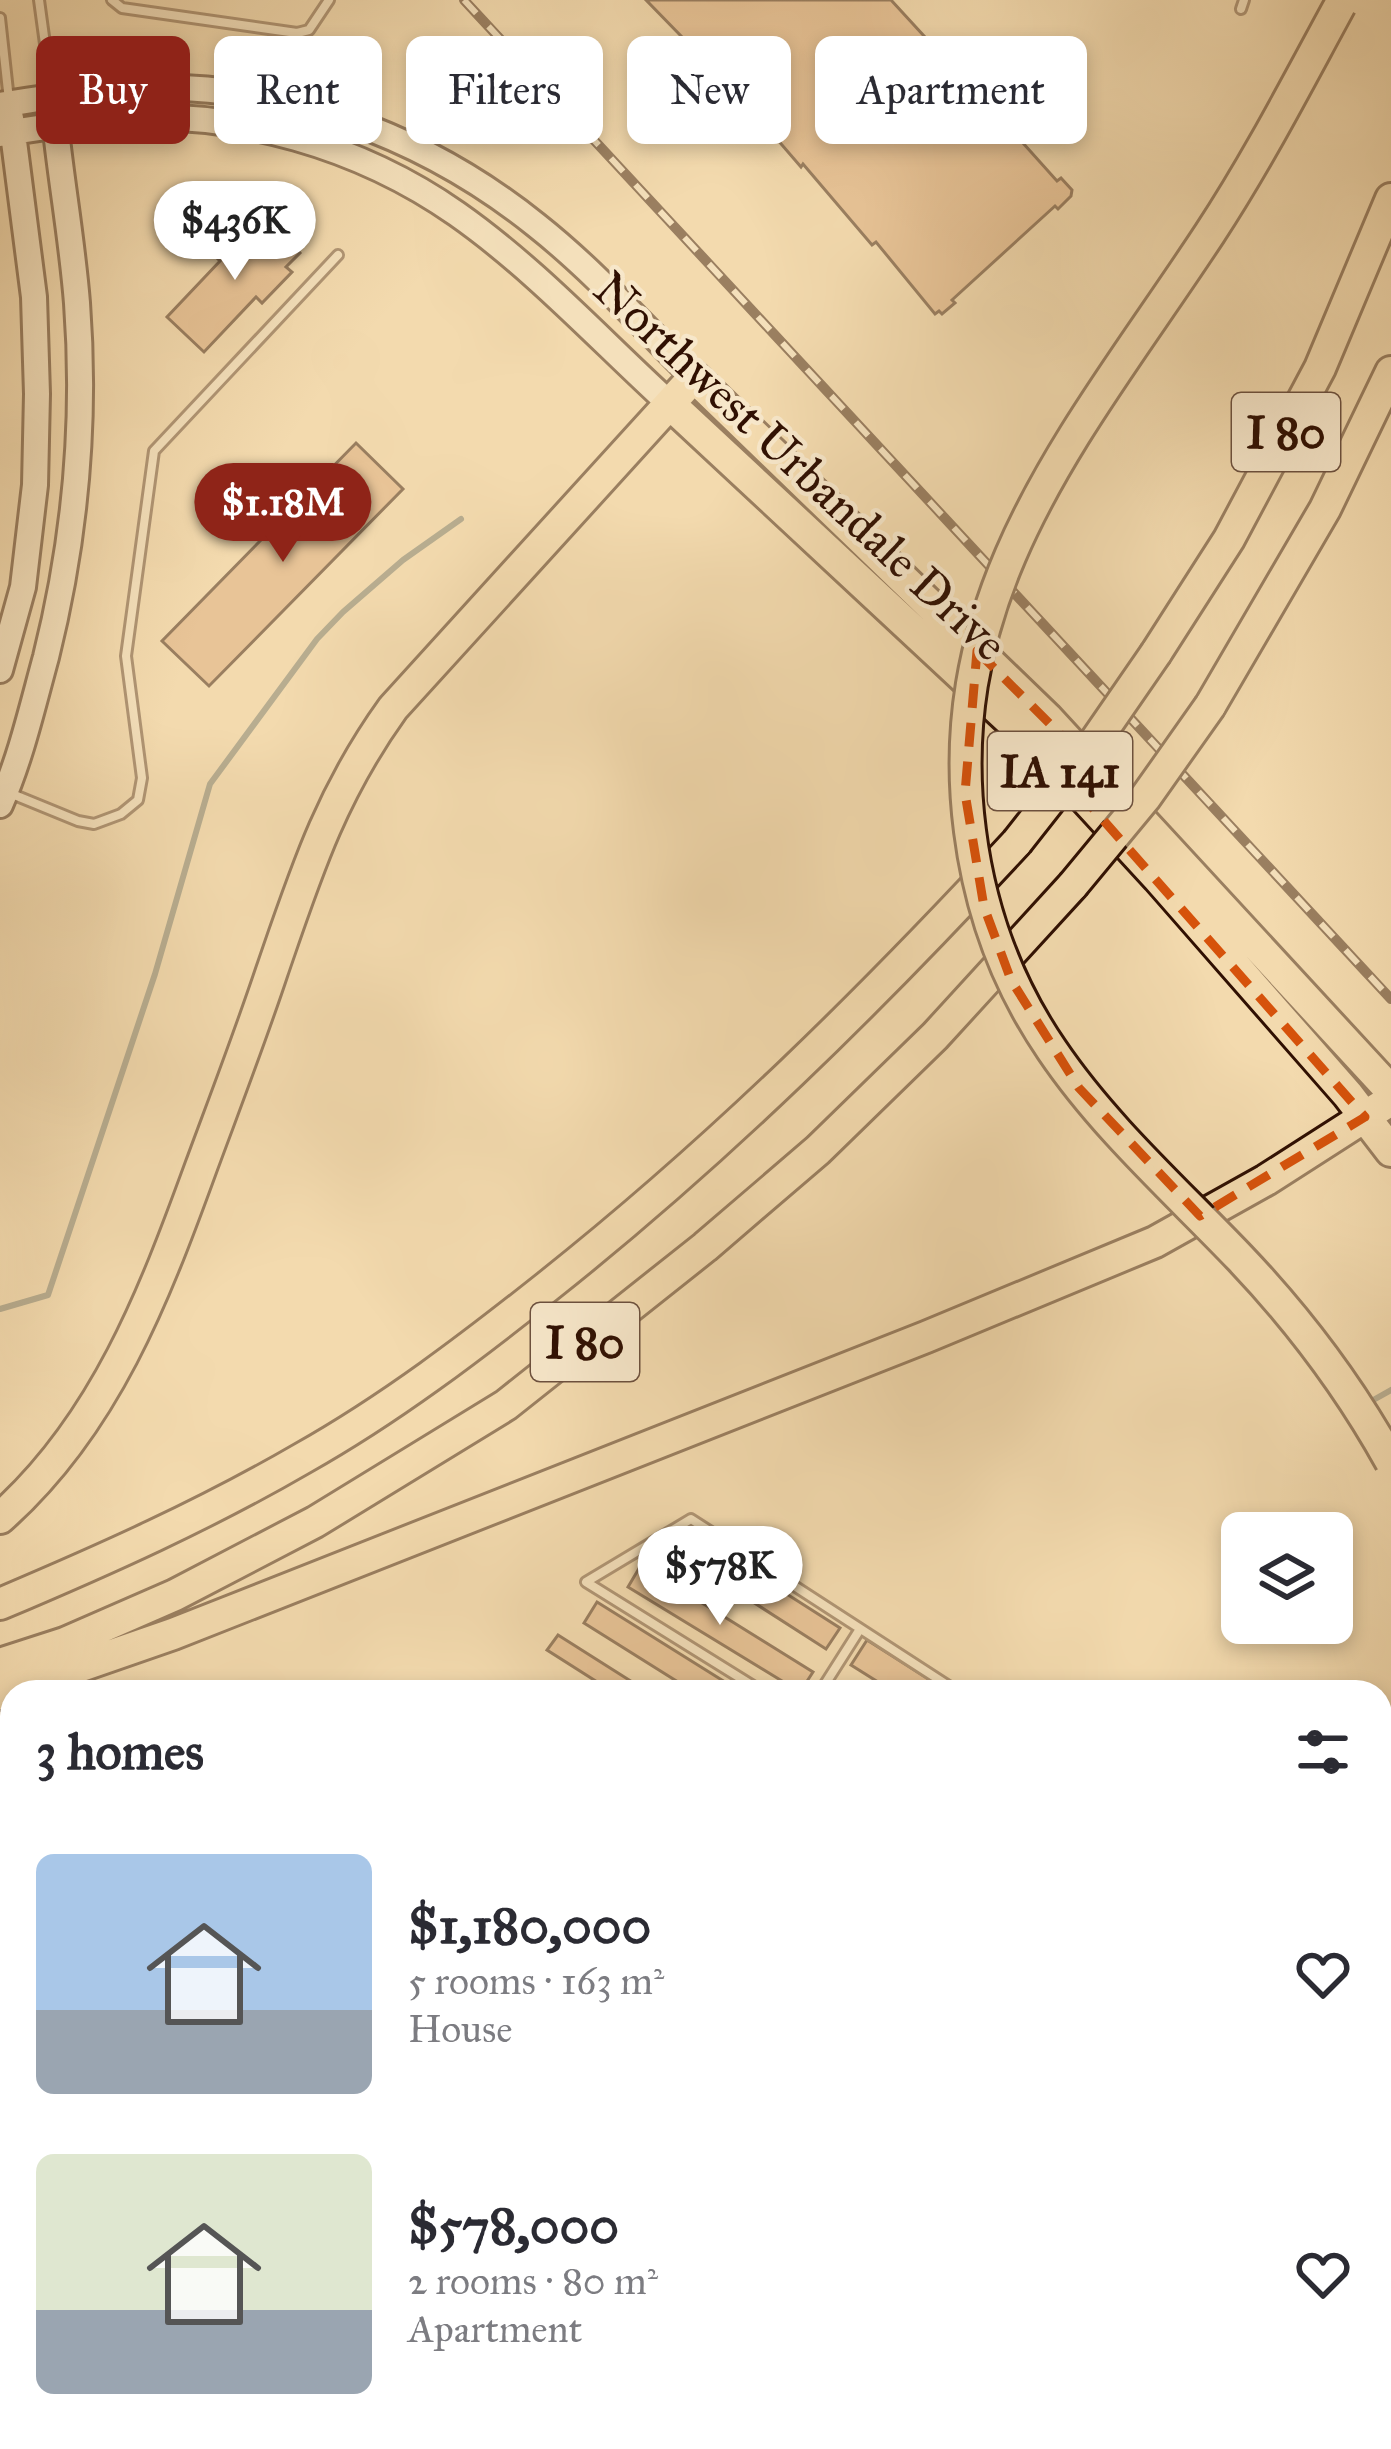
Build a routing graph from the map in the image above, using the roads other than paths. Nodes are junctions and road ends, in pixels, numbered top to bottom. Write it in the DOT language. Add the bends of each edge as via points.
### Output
graph roads {
  1 [pos="39,0"];
  2 [pos="112,0"];
  3 [pos="329,0"];
  4 [pos="1342,2"];
  5 [pos="0,18"];
  6 [pos="44,36"];
  7 [pos="190,91"];
  8 [pos="36,99"];
  9 [pos="5,104"];
  10 [pos="190,121"];
  11 [pos="36,129"];
  12 [pos="6,134"];
  13 [pos="57,144"];
  14 [pos="1391,200"];
  15 [pos="338,255"];
  16 [pos="1391,372"];
  17 [pos="694,377"];
  18 [pos="670,404"];
  19 [pos="0,670"];
  20 [pos="2,795"];
  21 [pos="1382,1103"];
  22 [pos="1391,1151"];
  23 [pos="1391,1462"];
  24 [pos="0,1518"];
  25 [pos="0,1604"];
  26 [pos="860,1629"];
  27 [pos="0,1664"];
  28 [pos="40,1680"];
  29 [pos="745,1680"];
  30 [pos="828,1680"];
  31 [pos="939,1680"];
  1 -- 6 [label="lane"];
  2 -- 3 [label="lane" via="122,8 297,33 309,30"];
  4 -- 23 [label="highway, bridge" via="1214,226 1034,503 985,616 964,722 964,793 984,907 1011,980 1051,1048 1101,1114 1297,1324"];
  5 -- 9 [label="lane"];
  7 -- 17 [label="main road, Northwest Urbandale Drive" via="316,110 404,142 471,178 541,229"];
  8 -- 9 [label="main road, Northwest Urbandale Drive"];
  9 -- 12 [label="main road"];
  10 -- 18 [label="main road, Northwest Urbandale Drive" via="301,139 413,186 495,243"];
  11 -- 12 [label="main road, Northwest Urbandale Drive"];
  12 -- 19 [label="main road" via="34,297 37,394 23,587"];
  13 -- 20 [label="main road" via="77,308 79,443 61,604 26,739"];
  14 -- 25 [label="highway, I 80, bridge" via="1310,387 1229,539 1087,754 902,966 631,1220 428,1378 306,1457 157,1538"];
  15 -- 20 [label="lane" via="154,451 125,656 138,800 94,824"];
  16 -- 27 [label="highway, I 80, bridge" via="1325,509 1210,706 1144,798 934,1036 818,1150 506,1405 315,1522 175,1595"];
  17 -- 18 [label="highway"];
  17 -- 21 [label="highway, Northwest Urbandale Drive / IA 141" via="1046,718"];
  18 -- 21 [label="highway, Northwest Urbandale Drive / IA 141" via="1034,742"];
  18 -- 24 [label="highway" via="365,747 320,832 157,1289 93,1408"];
  21 -- 22 [label="highway, Northwest Urbandale Drive / IA 141"];
  21 -- 28 [label="highway" via="1155,1242"];
  26 -- 29 [label="lane" via="691,1519 586,1582"];
  26 -- 30 [label="lane"];
  26 -- 31 [label="lane"];
}
